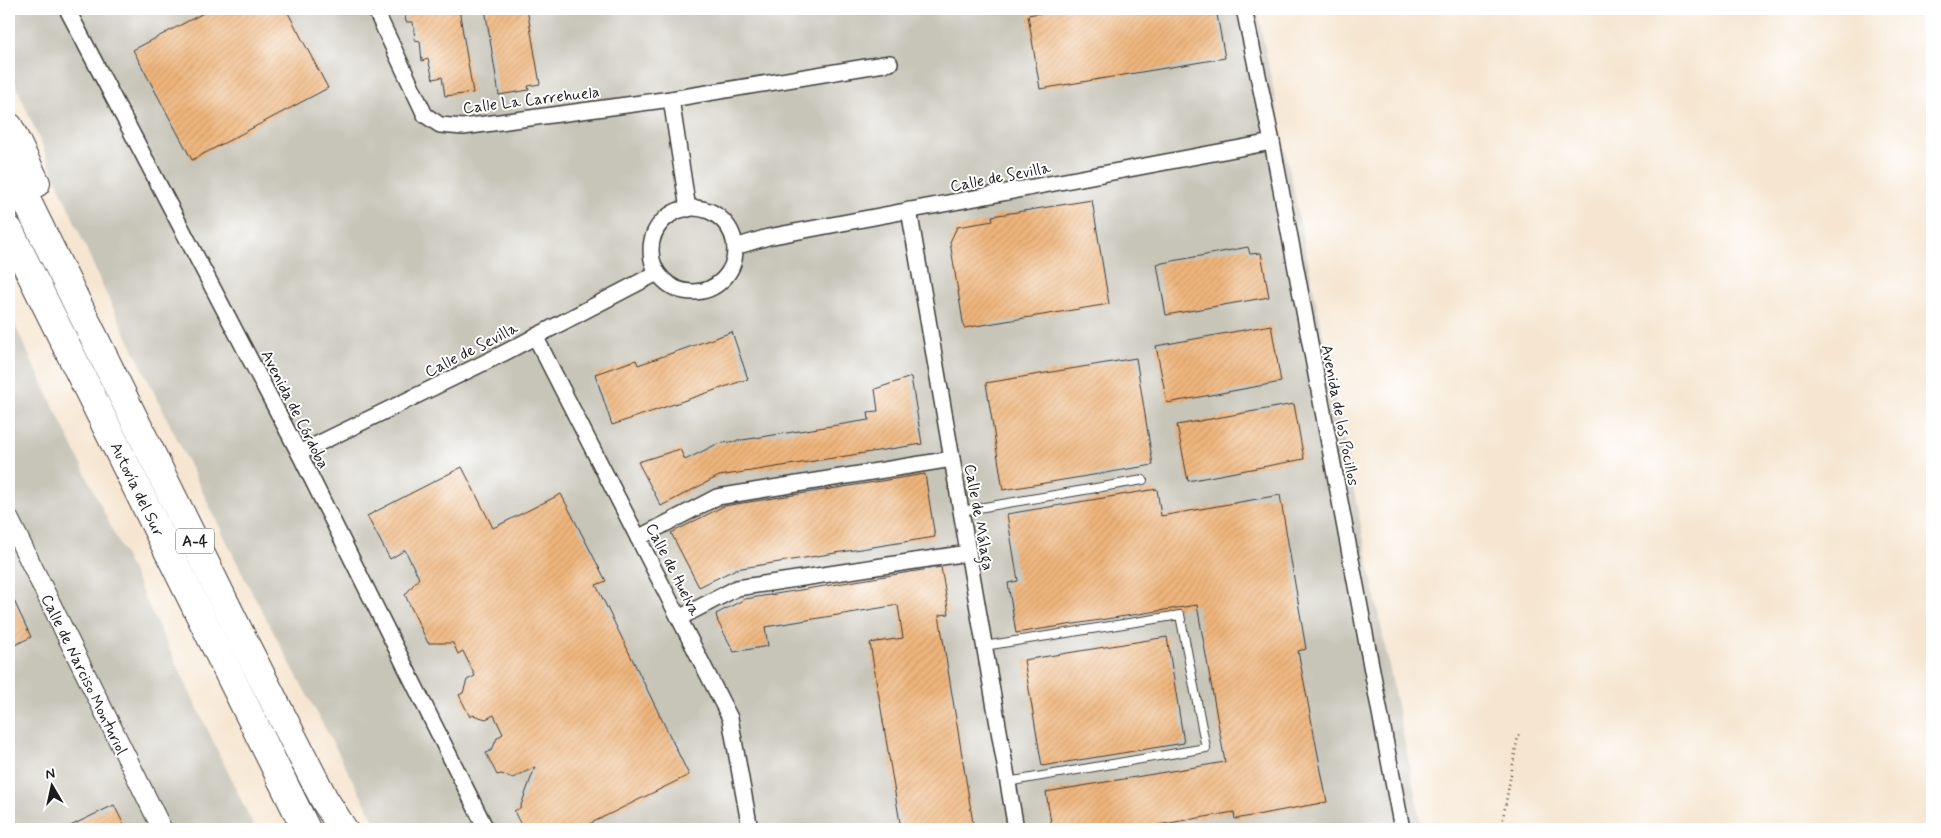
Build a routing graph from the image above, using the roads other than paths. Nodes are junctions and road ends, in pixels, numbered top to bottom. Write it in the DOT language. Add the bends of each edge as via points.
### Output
graph roads {
  1 [pos="67,9"];
  2 [pos="375,9"];
  3 [pos="1244,9"];
  4 [pos="890,63"];
  5 [pos="671,99"];
  6 [pos="9,127"];
  7 [pos="1272,142"];
  8 [pos="9,165"];
  9 [pos="688,209"];
  10 [pos="909,210"];
  11 [pos="9,230"];
  12 [pos="735,247"];
  13 [pos="657,273"];
  14 [pos="66,282"];
  15 [pos="535,336"];
  16 [pos="299,453"];
  17 [pos="952,459"];
  18 [pos="1143,480"];
  19 [pos="961,511"];
  20 [pos="9,519"];
  21 [pos="153,519"];
  22 [pos="638,538"];
  23 [pos="968,553"];
  24 [pos="679,618"];
  25 [pos="984,646"];
  26 [pos="1007,782"];
  27 [pos="324,799"];
  28 [pos="162,829"];
  29 [pos="289,829"];
  30 [pos="306,829"];
  31 [pos="339,829"];
  32 [pos="343,829"];
  33 [pos="486,829"];
  34 [pos="750,829"];
  35 [pos="1016,829"];
  36 [pos="1402,829"];
  1 -- 16 [label="street, Avenida de Córdoba"];
  2 -- 5 [label="street, Calle La Carrehuela" via="425,115 440,125 463,127"];
  3 -- 7 [label="street, Avenida de los Pocillos"];
  4 -- 5 [label="street, Calle La Carrehuela"];
  5 -- 9 [label="street"];
  6 -- 14 [label="highway" via="39,191"];
  7 -- 10 [label="street, Calle de Sevilla"];
  7 -- 36 [label="street, Avenida de los Pocillos"];
  8 -- 14 [label="highway, A-4"];
  9 -- 12 [label="street" via="716,215 732,234"];
  9 -- 13 [label="street" via="667,216 652,237 650,249"];
  10 -- 12 [label="street, Calle de Sevilla" via="768,237"];
  10 -- 17 [label="street, Calle de Málaga"];
  11 -- 21 [label="highway, Autovía del Sur / A-4"];
  12 -- 13 [label="street" via="734,261 728,274 706,291 692,293 679,290 666,284"];
  13 -- 15 [label="street, Calle de Sevilla"];
  14 -- 27 [label="highway, A-4"];
  15 -- 16 [label="street, Calle de Sevilla"];
  15 -- 22 [label="street, Calle de Huelva"];
  16 -- 33 [label="street, Avenida de Córdoba"];
  17 -- 19 [label="street, Calle de Málaga"];
  17 -- 22 [label="street" via="717,497"];
  18 -- 19 [label="lane"];
  19 -- 23 [label="street, Calle de Málaga"];
  20 -- 28 [label="street, Calle de Narciso Monturiol"];
  21 -- 29 [label="highway" via="173,598"];
  21 -- 30 [label="highway, Autovía del Sur / A-4"];
  22 -- 24 [label="street, Calle de Huelva"];
  23 -- 24 [label="street" via="737,588"];
  23 -- 25 [label="street, Calle de Málaga"];
  24 -- 34 [label="street, Calle de Huelva" via="730,718"];
  25 -- 26 [label="street, Calle de Málaga"];
  25 -- 26 [label="lane" via="1180,615 1206,748"];
  26 -- 35 [label="street, Calle de Málaga"];
  27 -- 31 [label="highway, A-4"];
  27 -- 32 [label="highway"];
}
